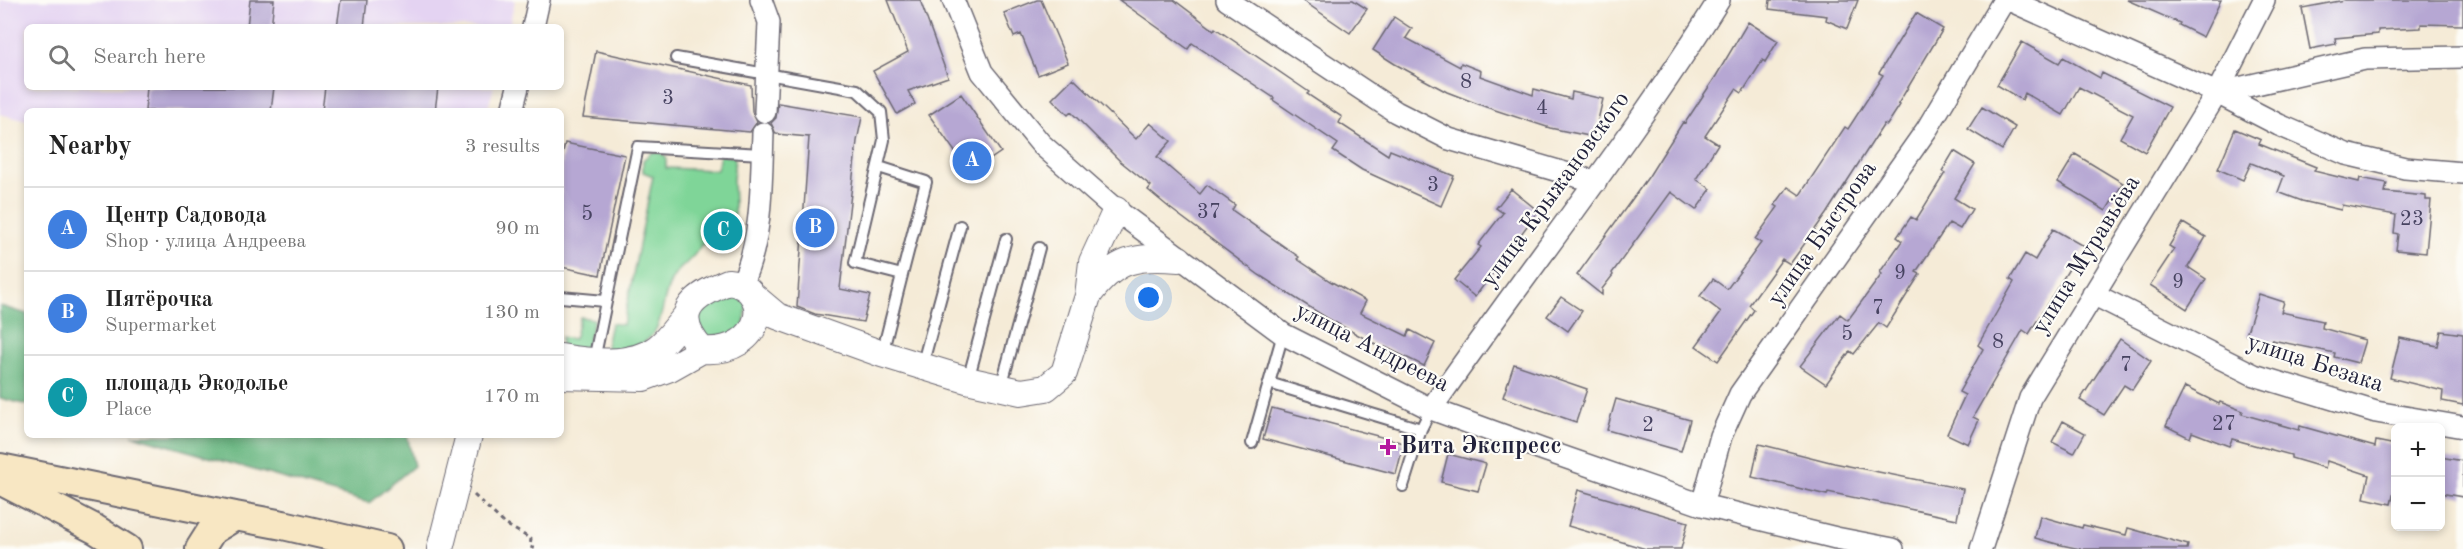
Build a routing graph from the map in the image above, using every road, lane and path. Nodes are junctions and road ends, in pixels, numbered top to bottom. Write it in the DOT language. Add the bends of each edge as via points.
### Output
graph roads {
  1 [pos="539,0"];
  2 [pos="761,0"];
  3 [pos="955,0"];
  4 [pos="1227,0"];
  5 [pos="1719,0"];
  6 [pos="2004,0"];
  7 [pos="2009,0"];
  8 [pos="2265,0"];
  9 [pos="534,24"];
  10 [pos="2463,57"];
  11 [pos="676,58"];
  12 [pos="767,74"];
  13 [pos="517,90"];
  14 [pos="2217,93"];
  15 [pos="513,108"];
  16 [pos="764,133"];
  17 [pos="879,167"];
  18 [pos="2463,173"];
  19 [pos="1596,182"];
  20 [pos="1116,210"];
  21 [pos="960,226"];
  22 [pos="1006,239"];
  23 [pos="1039,248"];
  24 [pos="1179,259"];
  25 [pos="902,275"];
  26 [pos="746,290"];
  27 [pos="2093,294"];
  28 [pos="1088,296"];
  29 [pos="564,297"];
  30 [pos="605,301"];
  31 [pos="685,317"];
  32 [pos="809,328"];
  33 [pos="1283,334"];
  34 [pos="745,339"];
  35 [pos="702,350"];
  36 [pos="882,354"];
  37 [pos="564,357"];
  38 [pos="594,360"];
  39 [pos="922,366"];
  40 [pos="564,376"];
  41 [pos="968,380"];
  42 [pos="1269,383"];
  43 [pos="1001,387"];
  44 [pos="1431,409"];
  45 [pos="2463,427"];
  46 [pos="1421,429"];
  47 [pos="468,438"];
  48 [pos="1252,443"];
  49 [pos="0,468"];
  50 [pos="459,479"];
  51 [pos="0,480"];
  52 [pos="1403,486"];
  53 [pos="1702,505"];
  54 [pos="235,516"];
  55 [pos="127,549"];
  56 [pos="200,549"];
  57 [pos="387,549"];
  58 [pos="440,549"];
  59 [pos="536,549"];
  60 [pos="1893,549"];
  61 [pos="1981,549"];
  1 -- 9 [label="street"];
  2 -- 12 [label="street" via="769,22"];
  3 -- 20 [label="street, улица Андреева" via="982,72 1041,144"];
  4 -- 19 [label="street" via="1396,112 1449,139"];
  5 -- 19 [label="street, улица Крыжановского" via="1676,69"];
  6 -- 53 [label="street, улица Быстрова" via="1927,129 1740,394 1721,436"];
  7 -- 14 [label="street"];
  8 -- 14 [label="street, улица Муравьёва"];
  10 -- 14 [label="street" via="2365,59"];
  11 -- 12 [label="lane"];
  12 -- 16 [label="street"];
  12 -- 17 [label="lane" via="857,90 881,112 884,140"];
  13 -- 15 [label="street"];
  14 -- 18 [label="street" via="2346,154 2405,168"];
  14 -- 27 [label="street, улица Муравьёва"];
  16 -- 26 [label="street" via="756,237"];
  16 -- 30 [label="lane" via="638,147"];
  17 -- 25 [label="lane" via="926,182"];
  17 -- 25 [label="lane" via="855,263"];
  19 -- 44 [label="street, улица Крыжановского"];
  20 -- 24 [label="street, улица Андреева"];
  20 -- 28 [label="street" via="1092,262"];
  21 -- 39 [label="lane"];
  22 -- 41 [label="lane"];
  23 -- 43 [label="lane"];
  24 -- 28 [label="street" via="1152,257 1122,263 1098,282"];
  24 -- 33 [label="street, улица Андреева"];
  25 -- 36 [label="lane"];
  26 -- 31 [label="street" via="728,282 708,290"];
  26 -- 32 [label="street" via="777,316"];
  26 -- 34 [label="street" via="757,314 755,328"];
  27 -- 45 [label="street, улица Безака" via="2254,375 2376,412"];
  27 -- 61 [label="street, улица Муравьёва" via="2030,398"];
  28 -- 43 [label="street" via="1064,372 1046,388 1021,392"];
  29 -- 30 [label="lane"];
  30 -- 38 [label="lane"];
  31 -- 35 [label="street" via="686,327"];
  31 -- 38 [label="street" via="657,348 636,358"];
  32 -- 34 [label="street"];
  32 -- 36 [label="street"];
  33 -- 42 [label="lane"];
  33 -- 44 [label="street, улица Андреева"];
  34 -- 35 [label="street" via="715,351"];
  35 -- 40 [label="street" via="643,378"];
  36 -- 39 [label="street"];
  37 -- 38 [label="street"];
  39 -- 41 [label="street"];
  41 -- 43 [label="street"];
  42 -- 46 [label="lane"];
  42 -- 48 [label="lane"];
  44 -- 46 [label="lane"];
  44 -- 53 [label="street, улица Андреева"];
  46 -- 52 [label="lane"];
  47 -- 50 [label="street"];
  49 -- 54 [label="main road"];
  50 -- 58 [label="street"];
  50 -- 59 [label="path" via="505,524 531,540 530,546"];
  51 -- 55 [label="main road"];
  53 -- 60 [label="street, улица Андреева"];
  54 -- 56 [label="main road" via="212,530"];
  54 -- 57 [label="main road"];
}
